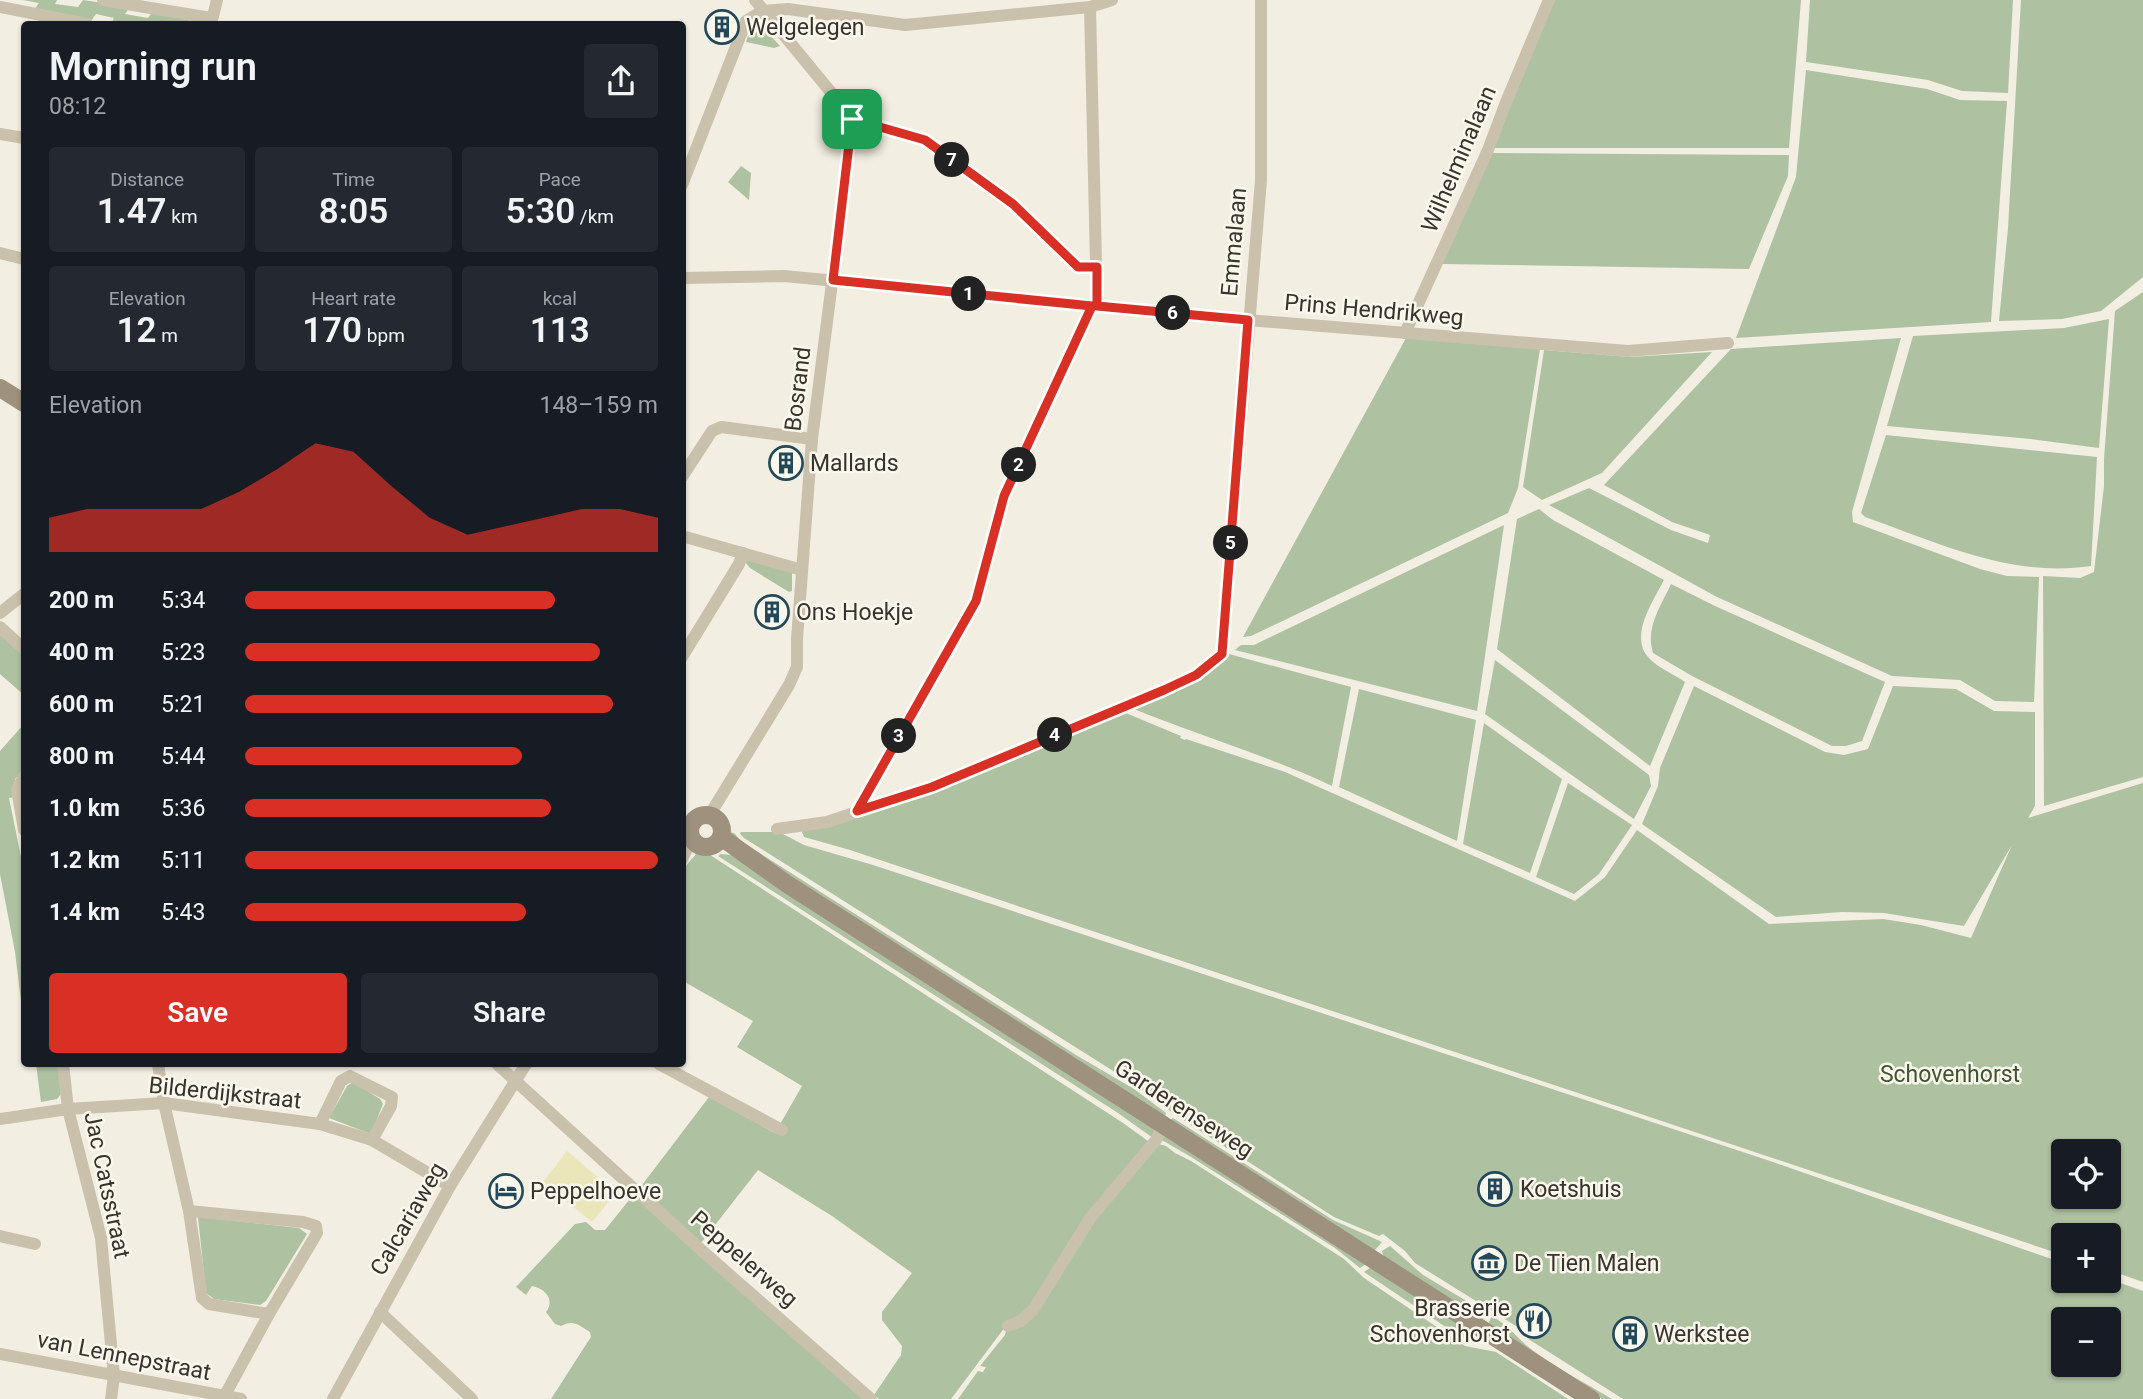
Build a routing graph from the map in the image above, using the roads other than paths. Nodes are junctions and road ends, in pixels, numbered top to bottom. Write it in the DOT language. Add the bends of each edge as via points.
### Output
graph roads {
  1 [pos="103,0"];
  2 [pos="217,0"];
  3 [pos="1112,0"];
  4 [pos="1261,0"];
  5 [pos="1549,0"];
  6 [pos="758,6"];
  7 [pos="0,7"];
  8 [pos="1090,7"];
  9 [pos="72,21"];
  10 [pos="211,21"];
  11 [pos="852,119"];
  12 [pos="0,134"];
  13 [pos="21,138"];
  14 [pos="687,162"];
  15 [pos="0,253"];
  16 [pos="21,258"];
  17 [pos="1097,267"];
  18 [pos="686,278"];
  19 [pos="833,280"];
  20 [pos="1095,306"];
  21 [pos="1248,320"];
  22 [pos="1405,333"];
  23 [pos="1728,343"];
  24 [pos="0,388"];
  25 [pos="21,401"];
  26 [pos="813,439"];
  27 [pos="686,471"];
  28 [pos="686,537"];
  29 [pos="743,553"];
  30 [pos="803,570"];
  31 [pos="21,596"];
  32 [pos="1,612"];
  33 [pos="0,627"];
  34 [pos="21,646"];
  35 [pos="686,650"];
  36 [pos="21,782"];
  37 [pos="857,811"];
  38 [pos="21,813"];
  39 [pos="696,824"];
  40 [pos="777,829"];
  41 [pos="686,849"];
  42 [pos="62,1067"];
  43 [pos="159,1067"];
  44 [pos="500,1067"];
  45 [pos="524,1067"];
  46 [pos="665,1067"];
  47 [pos="516,1081"];
  48 [pos="164,1103"];
  49 [pos="68,1109"];
  50 [pos="0,1119"];
  51 [pos="320,1124"];
  52 [pos="1163,1126"];
  53 [pos="782,1130"];
  54 [pos="372,1140"];
  55 [pos="450,1186"];
  56 [pos="189,1211"];
  57 [pos="0,1236"];
  58 [pos="35,1244"];
  59 [pos="380,1312"];
  60 [pos="269,1314"];
  61 [pos="1009,1326"];
  62 [pos="0,1354"];
  63 [pos="114,1376"];
  64 [pos="225,1395"];
  65 [pos="111,1399"];
  66 [pos="241,1399"];
  67 [pos="333,1399"];
  68 [pos="472,1399"];
  69 [pos="871,1399"];
  70 [pos="1591,1399"];
  1 -- 10 [label="street"];
  2 -- 10 [label="street"];
  3 -- 8 [label="street"];
  4 -- 21 [label="street, Emmalaan" via="1261,180"];
  5 -- 22 [label="street, Wilhelminalaan" via="1489,150"];
  6 -- 8 [label="street" via="905,24"];
  6 -- 11 [label="street"];
  6 -- 14 [label="street" via="746,21"];
  7 -- 9 [label="street"];
  8 -- 17 [label="street"];
  11 -- 17 [label="street" via="925,140 1013,204 1078,267"];
  11 -- 19 [label="street, Bosrand"];
  12 -- 13 [label="street"];
  15 -- 16 [label="street"];
  17 -- 20 [label="street"];
  18 -- 19 [label="street, Prins Hendrikweg"];
  19 -- 20 [label="street, Prins Hendrikweg"];
  19 -- 26 [label="street, Bosrand"];
  20 -- 21 [label="street, Prins Hendrikweg"];
  20 -- 37 [label="street" via="1004,496 976,601"];
  21 -- 22 [label="street, Prins Hendrikweg"];
  21 -- 37 [label="street, Emmalaan" via="1222,654 1196,675 1164,690 932,787"];
  22 -- 23 [label="street, Prins Hendrikweg" via="1628,351"];
  24 -- 25 [label="main road"];
  26 -- 27 [label="street" via="721,427 712,431"];
  26 -- 30 [label="street, Bosrand"];
  28 -- 29 [label="street"];
  29 -- 30 [label="street"];
  29 -- 35 [label="street"];
  30 -- 39 [label="street, Bosrand" via="797,667 721,798"];
  31 -- 32 [label="street"];
  33 -- 34 [label="street"];
  36 -- 38 [label="street" via="17,790"];
  37 -- 40 [label="street" via="827,822"];
  39 -- 41 [label="street"];
  39 -- 52 [label="main road, Garderenseweg" via="720,825 719,839"];
  42 -- 49 [label="street, Jac Catsstraat"];
  43 -- 48 [label="street"];
  44 -- 47 [label="street, Peppelerweg"];
  45 -- 47 [label="street, Calcariaweg"];
  46 -- 53 [label="street"];
  47 -- 55 [label="street, Calcariaweg"];
  47 -- 69 [label="street, Peppelerweg"];
  48 -- 49 [label="street, Bilderdijkstraat"];
  48 -- 51 [label="street, Bilderdijkstraat"];
  48 -- 56 [label="street"];
  49 -- 50 [label="street, Bilderdijkstraat"];
  49 -- 63 [label="street, Jac Catsstraat" via="101,1238"];
  51 -- 54 [label="street, Bilderdijkstraat"];
  51 -- 54 [label="street, Bilderdijkstraat" via="341,1081 350,1076 392,1097"];
  52 -- 61 [label="street" via="1091,1217 1033,1310"];
  52 -- 70 [label="main road, Garderenseweg"];
  54 -- 55 [label="street, Bilderdijkstraat"];
  55 -- 59 [label="street, Calcariaweg"];
  56 -- 60 [label="street" via="202,1298 209,1304"];
  56 -- 60 [label="street" via="316,1226 317,1233"];
  57 -- 58 [label="street"];
  59 -- 67 [label="street, Calcariaweg"];
  59 -- 68 [label="street"];
  60 -- 64 [label="street"];
  62 -- 63 [label="street, van Lennepstraat"];
  63 -- 64 [label="street, van Lennepstraat"];
  63 -- 65 [label="street, Jac Catsstraat"];
  64 -- 66 [label="street, van Lennepstraat"];
}
